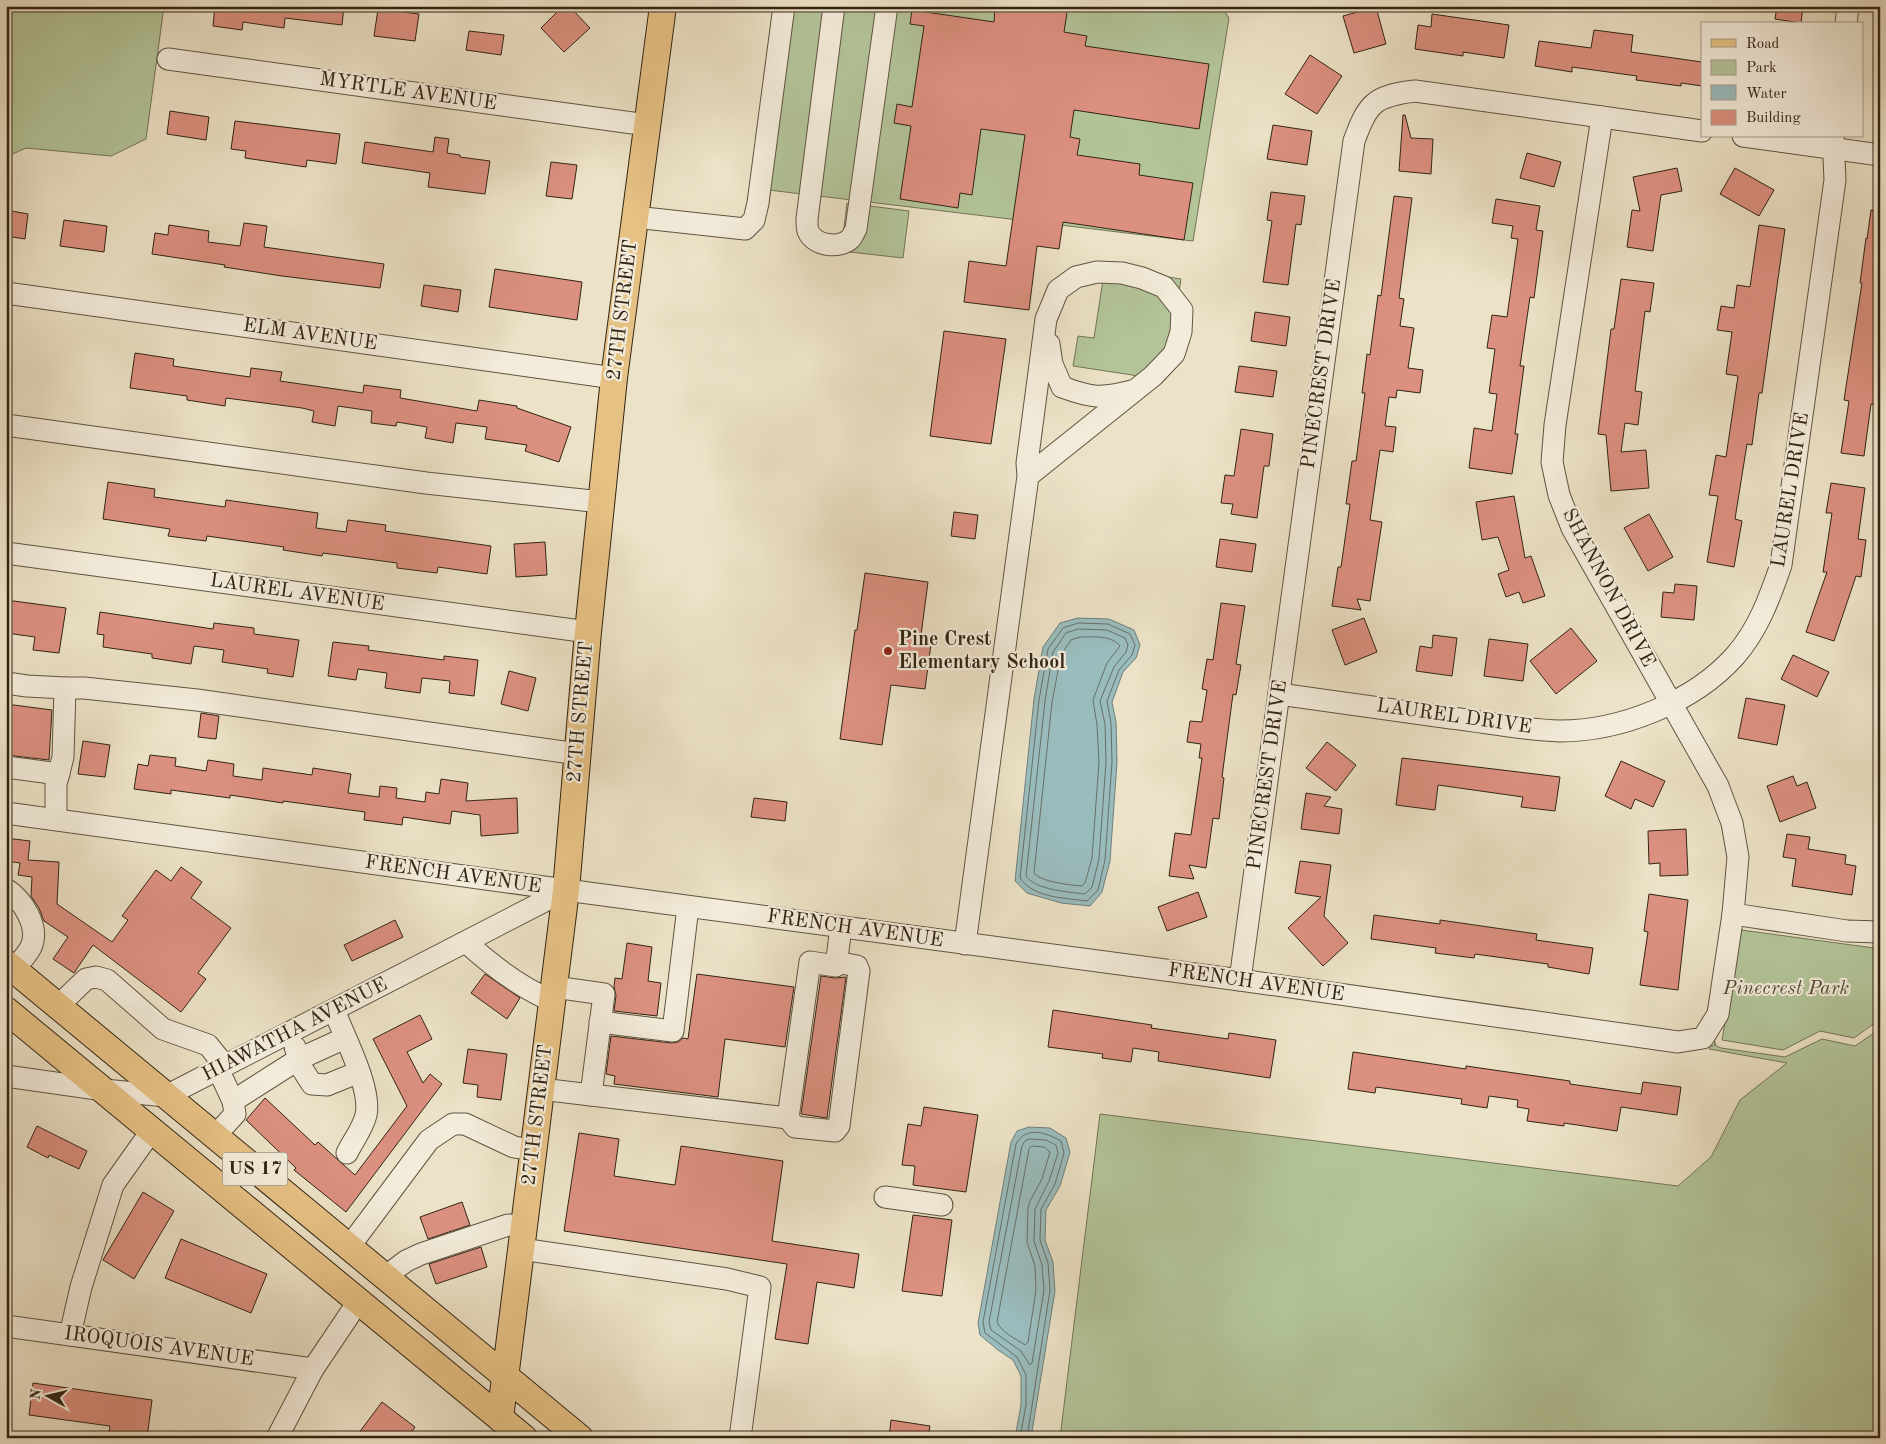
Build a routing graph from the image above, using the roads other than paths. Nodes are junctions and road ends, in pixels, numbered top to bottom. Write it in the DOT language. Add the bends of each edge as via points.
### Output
graph roads {
  1 [pos="663,6"];
  2 [pos="784,6"];
  3 [pos="834,6"];
  4 [pos="887,6"];
  5 [pos="1848,6"];
  6 [pos="1846,22"];
  7 [pos="168,59"];
  8 [pos="1602,117"];
  9 [pos="647,125"];
  10 [pos="1701,131"];
  11 [pos="1769,138"];
  12 [pos="1834,143"];
  13 [pos="1880,155"];
  14 [pos="635,217"];
  15 [pos="6,293"];
  16 [pos="1046,319"];
  17 [pos="614,378"];
  18 [pos="1138,389"];
  19 [pos="6,425"];
  20 [pos="1028,476"];
  21 [pos="601,502"];
  22 [pos="6,553"];
  23 [pos="588,632"];
  24 [pos="6,682"];
  25 [pos="65,688"];
  26 [pos="1279,694"];
  27 [pos="1672,703"];
  28 [pos="578,754"];
  29 [pos="6,767"];
  30 [pos="59,774"];
  31 [pos="6,813"];
  32 [pos="56,820"];
  33 [pos="6,889"];
  34 [pos="566,890"];
  35 [pos="688,907"];
  36 [pos="1733,914"];
  37 [pos="841,927"];
  38 [pos="1880,932"];
  39 [pos="466,942"];
  40 [pos="966,944"];
  41 [pos="836,962"];
  42 [pos="10,966"];
  43 [pos="1240,980"];
  44 [pos="553,994"];
  45 [pos="58,1006"];
  46 [pos="6,1010"];
  47 [pos="334,1010"];
  48 [pos="600,1022"];
  49 [pos="290,1032"];
  50 [pos="345,1038"];
  51 [pos="1703,1038"];
  52 [pos="299,1059"];
  53 [pos="222,1068"];
  54 [pos="359,1072"];
  55 [pos="6,1076"];
  56 [pos="541,1088"];
  57 [pos="104,1090"];
  58 [pos="591,1095"];
  59 [pos="166,1096"];
  60 [pos="233,1101"];
  61 [pos="788,1118"];
  62 [pos="152,1130"];
  63 [pos="215,1136"];
  64 [pos="533,1150"];
  65 [pos="347,1153"];
  66 [pos="885,1197"];
  67 [pos="942,1205"];
  68 [pos="522,1238"];
  69 [pos="349,1247"];
  70 [pos="385,1277"];
  71 [pos="358,1302"];
  72 [pos="6,1326"];
  73 [pos="70,1335"];
  74 [pos="313,1369"];
  75 [pos="505,1376"];
  76 [pos="499,1428"];
  77 [pos="277,1438"];
  78 [pos="524,1438"];
  79 [pos="580,1438"];
  80 [pos="740,1438"];
  1 -- 9 [label="main road, 27TH STREET"];
  2 -- 14 [label="street" via="754,220 745,229"];
  3 -- 4 [label="street" via="807,219 808,231 814,238 838,245 852,238 856,229"];
  5 -- 6 [label="street"];
  7 -- 9 [label="street, MYRTLE AVENUE"];
  8 -- 10 [label="street, PINECREST DRIVE"];
  8 -- 26 [label="street, PINECREST DRIVE" via="1415,90 1390,94 1372,104 1361,121 1354,141"];
  8 -- 27 [label="street, SHANNON DRIVE" via="1552,462 1559,495 1572,528"];
  9 -- 14 [label="main road, 27TH STREET"];
  11 -- 12 [label="street"];
  12 -- 13 [label="street"];
  12 -- 27 [label="street, LAUREL DRIVE" via="1835,180 1782,566 1753,631 1735,655 1712,678"];
  14 -- 17 [label="main road, 27TH STREET"];
  15 -- 17 [label="street, ELM AVENUE"];
  16 -- 18 [label="street" via="1052,364 1062,387 1101,398"];
  16 -- 18 [label="street" via="1058,290 1076,277 1096,272 1122,273 1164,287 1182,310 1181,332 1174,354"];
  16 -- 20 [label="street"];
  17 -- 21 [label="main road, 27TH STREET"];
  18 -- 20 [label="street"];
  19 -- 21 [label="street" via="426,483"];
  20 -- 40 [label="street"];
  21 -- 23 [label="main road, 27TH STREET"];
  22 -- 23 [label="street, LAUREL AVENUE"];
  23 -- 28 [label="main road, 27TH STREET"];
  24 -- 25 [label="street"];
  25 -- 28 [label="street" via="197,700"];
  25 -- 30 [label="street" via="63,757"];
  26 -- 27 [label="street, LAUREL DRIVE" via="1559,731 1594,729 1638,718"];
  26 -- 43 [label="street, PINECREST DRIVE"];
  27 -- 36 [label="street, SHANNON DRIVE" via="1718,786 1732,823 1738,857"];
  28 -- 34 [label="main road, 27TH STREET"];
  29 -- 30 [label="street"];
  30 -- 32 [label="street"];
  31 -- 32 [label="street, FRENCH AVENUE"];
  32 -- 34 [label="street, FRENCH AVENUE"];
  33 -- 42 [label="street" via="24,906 33,938 30,948"];
  34 -- 35 [label="street, FRENCH AVENUE"];
  34 -- 39 [label="street, HIAWATHA AVENUE"];
  34 -- 44 [label="main road, 27TH STREET"];
  35 -- 37 [label="street, FRENCH AVENUE"];
  35 -- 48 [label="street" via="673,1031"];
  36 -- 38 [label="street" via="1846,931"];
  36 -- 51 [label="street, SHANNON DRIVE" via="1718,1014"];
  37 -- 40 [label="street, FRENCH AVENUE"];
  37 -- 41 [label="street"];
  39 -- 44 [label="street" via="524,987"];
  39 -- 47 [label="street, HIAWATHA AVENUE"];
  40 -- 43 [label="street, FRENCH AVENUE"];
  41 -- 61 [label="street" via="836,966 810,962"];
  41 -- 61 [label="street" via="857,966 859,971 839,1126 830,1132 795,1127"];
  42 -- 45 [label="main road, US 17"];
  43 -- 51 [label="street, FRENCH AVENUE" via="1678,1042"];
  44 -- 48 [label="street" via="604,994"];
  44 -- 56 [label="main road, 27TH STREET"];
  45 -- 53 [label="street" via="86,979 108,980 163,1029 208,1045"];
  45 -- 59 [label="main road, US 17"];
  46 -- 57 [label="main road, US 17"];
  47 -- 49 [label="street, HIAWATHA AVENUE"];
  47 -- 50 [label="street"];
  48 -- 58 [label="street"];
  49 -- 52 [label="street"];
  49 -- 53 [label="street, HIAWATHA AVENUE"];
  50 -- 52 [label="street"];
  50 -- 54 [label="street"];
  52 -- 54 [label="street" via="312,1084 328,1085"];
  52 -- 60 [label="street"];
  53 -- 59 [label="street, HIAWATHA AVENUE"];
  53 -- 60 [label="street"];
  54 -- 65 [label="street" via="367,1101 365,1116"];
  55 -- 57 [label="street"];
  56 -- 58 [label="street"];
  56 -- 64 [label="main road, 27TH STREET"];
  57 -- 59 [label="street"];
  57 -- 62 [label="main road, US 17"];
  58 -- 61 [label="street"];
  59 -- 63 [label="main road, US 17"];
  60 -- 63 [label="street" via="235,1114"];
  62 -- 71 [label="main road, US 17"];
  62 -- 73 [label="street" via="113,1185 80,1287"];
  63 -- 69 [label="main road, US 17"];
  64 -- 68 [label="main road, 27TH STREET"];
  64 -- 69 [label="street" via="514,1147 466,1124 453,1124 443,1129 429,1140"];
  66 -- 67 [label="street"];
  68 -- 70 [label="street" via="508,1226 421,1254"];
  68 -- 75 [label="main road, 27TH STREET"];
  68 -- 80 [label="street" via="760,1287"];
  69 -- 70 [label="main road, US 17"];
  70 -- 75 [label="main road, US 17"];
  71 -- 74 [label="street"];
  71 -- 76 [label="main road, US 17"];
  72 -- 73 [label="street, IROQUOIS AVENUE"];
  73 -- 74 [label="street, IROQUOIS AVENUE"];
  74 -- 77 [label="street"];
  75 -- 76 [label="main road, 27TH STREET"];
  75 -- 79 [label="main road, US 17"];
  76 -- 78 [label="main road, US 17"];
}
